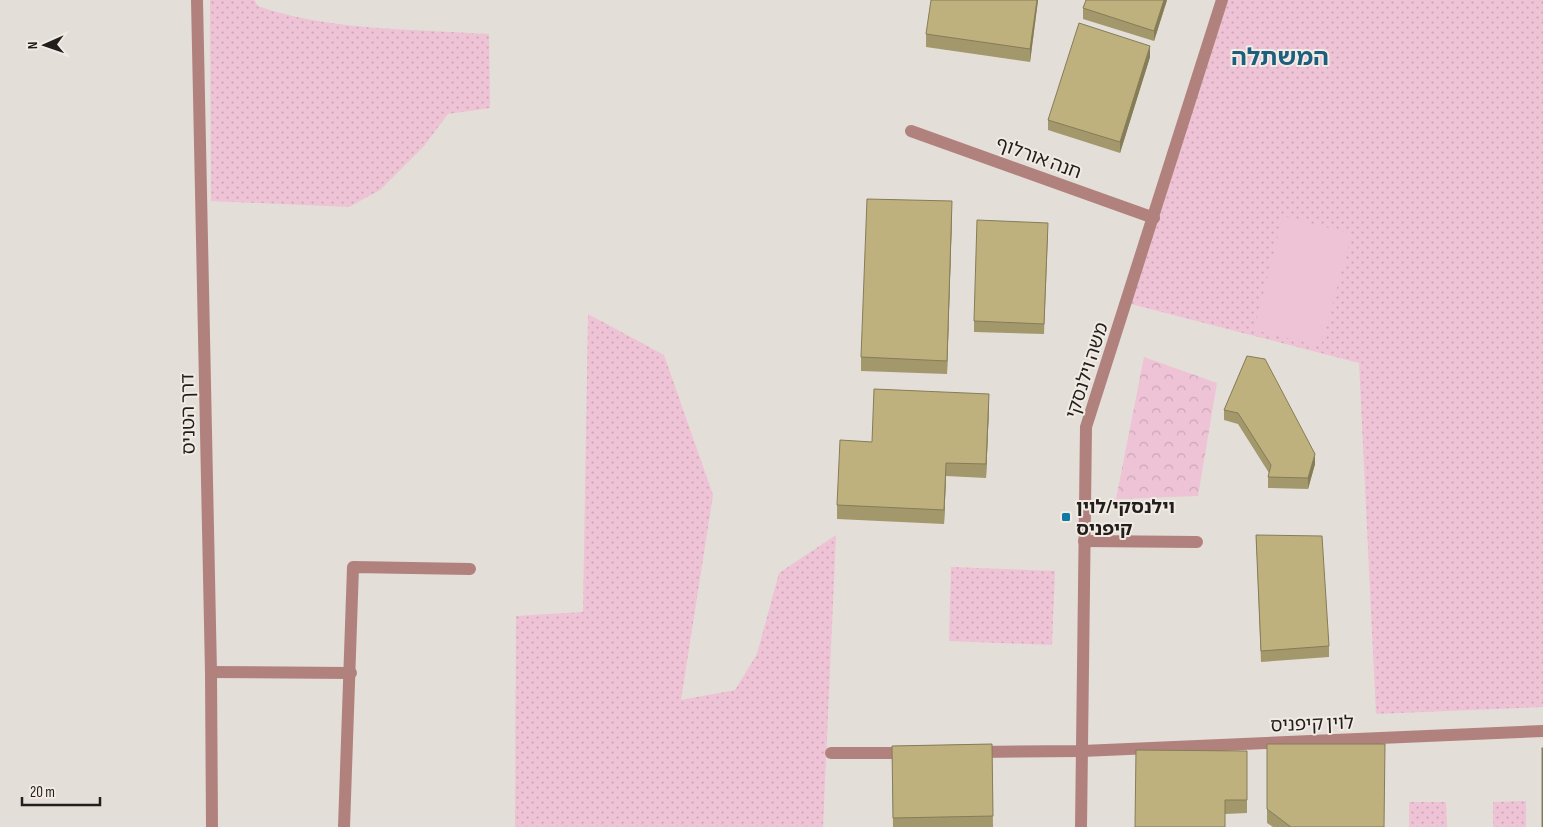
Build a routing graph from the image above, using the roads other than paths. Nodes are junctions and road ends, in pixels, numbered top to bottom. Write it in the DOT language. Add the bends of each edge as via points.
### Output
graph roads {
  1 [pos="197,0"];
  2 [pos="1222,0"];
  3 [pos="911,131"];
  4 [pos="1154,218"];
  5 [pos="1084,541"];
  6 [pos="1197,542"];
  7 [pos="470,569"];
  8 [pos="211,672"];
  9 [pos="351,673"];
  10 [pos="1543,731"];
  11 [pos="966,752"];
  12 [pos="1082,752"];
  13 [pos="831,753"];
  14 [pos="918,753"];
  15 [pos="212,827"];
  16 [pos="344,827"];
  17 [pos="1081,827"];
  1 -- 8 [label="street, דרך הטניס"];
  2 -- 4 [label="street, משה וילנסקי"];
  3 -- 4 [label="street, חנה אורלוף"];
  4 -- 5 [label="street, משה וילנסקי" via="1086,428"];
  5 -- 6 [label="street"];
  5 -- 12 [label="street, משה וילנסקי"];
  7 -- 9 [label="street" via="353,567"];
  8 -- 9 [label="street"];
  8 -- 15 [label="street, דרך הטניס"];
  9 -- 16 [label="street"];
  10 -- 12 [label="street, לוין קיפניס"];
  11 -- 12 [label="street, לוין קיפניס"];
  12 -- 17 [label="street, משה וילנסקי"];
  13 -- 14 [label="street"];
}
